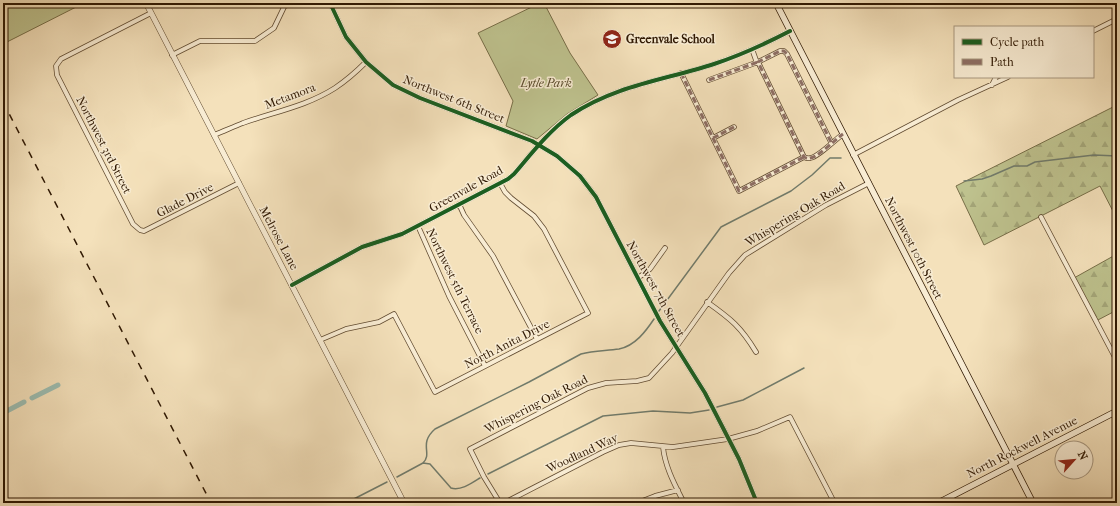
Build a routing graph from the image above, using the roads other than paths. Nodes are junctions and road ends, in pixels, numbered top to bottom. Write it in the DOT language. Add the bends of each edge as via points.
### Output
graph roads {
  1 [pos="146,3"];
  2 [pos="286,3"];
  3 [pos="330,3"];
  4 [pos="786,3"];
  5 [pos="777,5"];
  6 [pos="151,12"];
  7 [pos="1117,19"];
  8 [pos="1094,30"];
  9 [pos="790,31"];
  10 [pos="752,49"];
  11 [pos="172,55"];
  12 [pos="366,62"];
  13 [pos="757,62"];
  14 [pos="681,73"];
  15 [pos="996,78"];
  16 [pos="1006,78"];
  17 [pos="709,80"];
  18 [pos="992,85"];
  19 [pos="734,127"];
  20 [pos="843,134"];
  21 [pos="214,135"];
  22 [pos="713,138"];
  23 [pos="831,142"];
  24 [pos="539,144"];
  25 [pos="853,155"];
  26 [pos="804,157"];
  27 [pos="239,183"];
  28 [pos="500,183"];
  29 [pos="869,183"];
  30 [pos="459,204"];
  31 [pos="1041,217"];
  32 [pos="418,226"];
  33 [pos="140,230"];
  34 [pos="665,248"];
  35 [pos="638,278"];
  36 [pos="292,285"];
  37 [pos="707,302"];
  38 [pos="537,339"];
  39 [pos="320,340"];
  40 [pos="676,346"];
  41 [pos="756,352"];
  42 [pos="1117,361"];
  43 [pos="486,366"];
  44 [pos="1117,411"];
  45 [pos="728,439"];
  46 [pos="663,447"];
  47 [pos="1013,464"];
  48 [pos="678,490"];
  49 [pos="404,503"];
  50 [pos="500,503"];
  51 [pos="504,503"];
  52 [pos="638,503"];
  53 [pos="684,503"];
  54 [pos="757,503"];
  55 [pos="834,503"];
  56 [pos="938,503"];
  57 [pos="1033,503"];
  1 -- 6 [label="street, Melrose Lane"];
  2 -- 11 [label="street" via="274,28 255,41 200,41"];
  3 -- 12 [label="street, Northwest 6th Street" via="346,36"];
  4 -- 5 [label="street"];
  5 -- 9 [label="main road, Northwest 10th Street"];
  6 -- 11 [label="street, Melrose Lane"];
  6 -- 33 [label="street, Northwest 3rd Street" via="61,59 56,66 57,75 133,224"];
  7 -- 8 [label="street"];
  9 -- 10 [label="street, Greenvale Road"];
  9 -- 20 [label="main road, Northwest 10th Street"];
  10 -- 13 [label="street"];
  10 -- 14 [label="street, Greenvale Road" via="714,64"];
  11 -- 21 [label="street, Melrose Lane"];
  12 -- 21 [label="street, Metamora" via="352,76 312,100"];
  12 -- 24 [label="street, Northwest 6th Street" via="393,85 406,92"];
  13 -- 17 [label="street"];
  13 -- 23 [label="street" via="780,51 787,54"];
  13 -- 26 [label="street"];
  14 -- 22 [label="street"];
  14 -- 24 [label="street, Greenvale Road" via="616,91 570,116"];
  15 -- 18 [label="street"];
  16 -- 18 [label="street"];
  18 -- 25 [label="street"];
  19 -- 22 [label="street"];
  20 -- 23 [label="street"];
  20 -- 25 [label="main road, Northwest 10th Street"];
  21 -- 27 [label="street, Melrose Lane"];
  22 -- 26 [label="street" via="739,190"];
  23 -- 26 [label="street" via="813,158"];
  24 -- 28 [label="street, Greenvale Road" via="514,174"];
  24 -- 35 [label="street, Northwest 7th Street" via="569,165 588,187 600,204"];
  25 -- 29 [label="main road, Northwest 10th Street"];
  27 -- 33 [label="street, Glade Drive" via="152,228"];
  27 -- 36 [label="street, Melrose Lane"];
  28 -- 30 [label="street, Greenvale Road"];
  28 -- 38 [label="street, North Anita Drive" via="505,192 534,216 544,229 588,313"];
  29 -- 37 [label="street, Whispering Oak Road" via="826,205 745,255"];
  29 -- 47 [label="main road, Northwest 10th Street"];
  30 -- 32 [label="street, Greenvale Road"];
  30 -- 38 [label="street" via="497,263"];
  31 -- 42 [label="street"];
  32 -- 36 [label="street, Greenvale Road" via="362,247"];
  32 -- 43 [label="street, Northwest 5th Terrace"];
  34 -- 35 [label="street" via="650,269"];
  35 -- 40 [label="street, Northwest 7th Street"];
  36 -- 39 [label="street, Melrose Lane"];
  37 -- 40 [label="street, Whispering Oak Road"];
  37 -- 41 [label="street" via="738,326"];
  38 -- 43 [label="street, North Anita Drive"];
  39 -- 43 [label="street, North Anita Drive" via="346,329 379,322 394,314 435,392"];
  39 -- 49 [label="street, Melrose Lane"];
  40 -- 45 [label="street, Northwest 7th Street" via="694,374"];
  40 -- 50 [label="street, Whispering Oak Road" via="649,378 606,383 588,388 470,449"];
  44 -- 47 [label="main road, North Rockwell Avenue"];
  45 -- 46 [label="street, Woodland Way"];
  45 -- 54 [label="street, Northwest 7th Street"];
  45 -- 55 [label="street, Woodland Way" via="757,431 790,417"];
  46 -- 48 [label="street" via="664,457"];
  46 -- 51 [label="street, Woodland Way" via="631,443 612,448"];
  47 -- 56 [label="main road, North Rockwell Avenue"];
  47 -- 57 [label="main road, Northwest 10th Street"];
  48 -- 52 [label="street"];
  48 -- 53 [label="street"];
}
